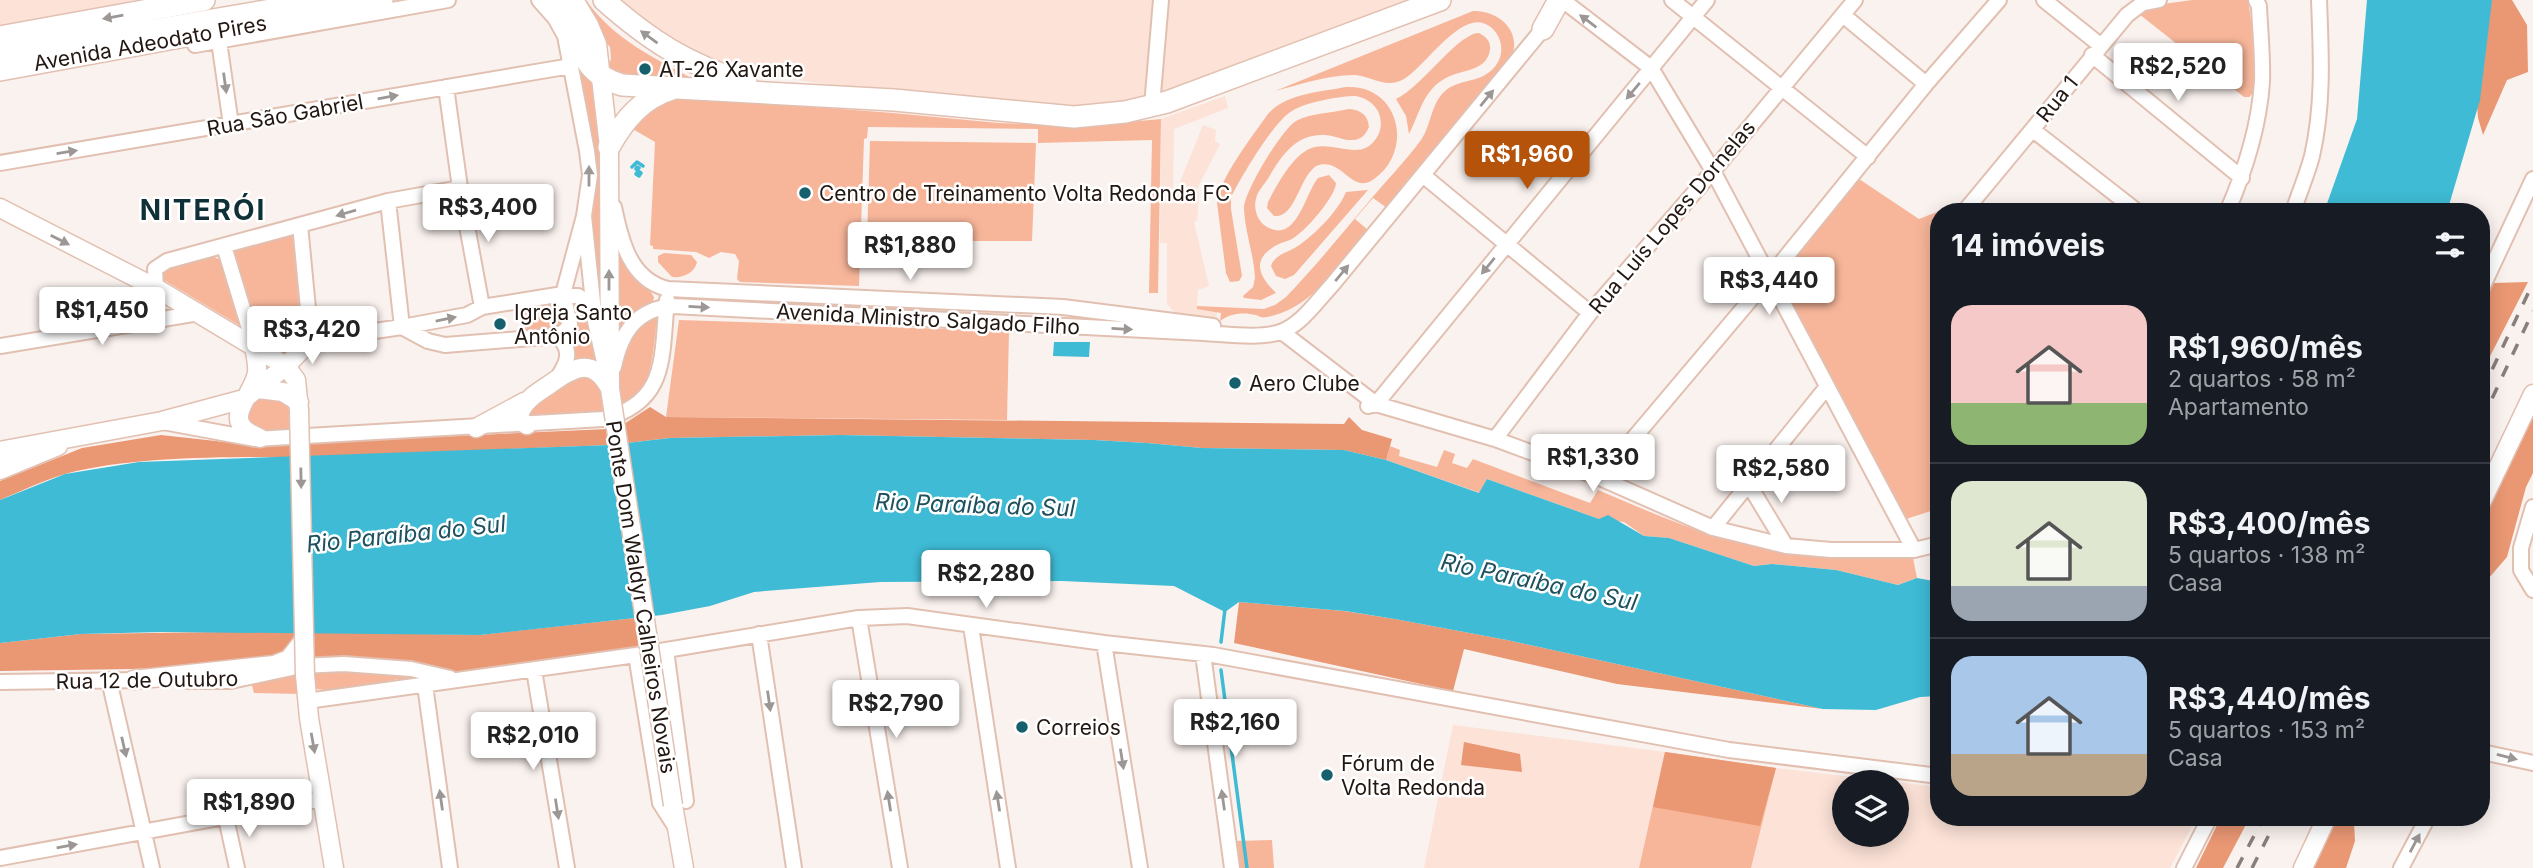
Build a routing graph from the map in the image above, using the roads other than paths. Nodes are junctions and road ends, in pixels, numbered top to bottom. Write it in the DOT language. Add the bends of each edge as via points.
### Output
graph roads {
  1 [pos="204,0"];
  2 [pos="321,0"];
  3 [pos="382,0"];
  4 [pos="448,0"];
  5 [pos="539,0"];
  6 [pos="559,0"];
  7 [pos="573,0"];
  8 [pos="604,0"];
  9 [pos="1161,0"];
  10 [pos="1672,0"];
  11 [pos="1707,0"];
  12 [pos="1854,0"];
  13 [pos="2000,0"];
  14 [pos="2044,0"];
  15 [pos="2159,0"];
  16 [pos="2256,0"];
  17 [pos="2319,0"];
  18 [pos="1440,1"];
  19 [pos="1563,1"];
  20 [pos="1843,15"];
  21 [pos="1693,16"];
  22 [pos="1543,29"];
  23 [pos="0,37"];
  24 [pos="219,41"];
  25 [pos="2096,50"];
  26 [pos="0,52"];
  27 [pos="571,66"];
  28 [pos="1651,68"];
  29 [pos="0,70"];
  30 [pos="602,76"];
  31 [pos="0,80"];
  32 [pos="1926,84"];
  33 [pos="446,87"];
  34 [pos="677,87"];
  35 [pos="1782,88"];
  36 [pos="778,93"];
  37 [pos="1152,106"];
  38 [pos="231,125"];
  39 [pos="2032,130"];
  40 [pos="609,147"];
  41 [pos="1868,157"];
  42 [pos="0,163"];
  43 [pos="1713,171"];
  44 [pos="1423,176"];
  45 [pos="2242,178"];
  46 [pos="2533,179"];
  47 [pos="460,188"];
  48 [pos="610,190"];
  49 [pos="388,201"];
  50 [pos="1977,203"];
  51 [pos="2126,203"];
  52 [pos="2231,203"];
  53 [pos="2296,203"];
  54 [pos="0,208"];
  55 [pos="584,216"];
  56 [pos="300,225"];
  57 [pos="1506,244"];
  58 [pos="225,246"];
  59 [pos="2490,271"];
  60 [pos="1768,279"];
  61 [pos="156,288"];
  62 [pos="668,289"];
  63 [pos="563,294"];
  64 [pos="482,307"];
  65 [pos="666,307"];
  66 [pos="199,313"];
  67 [pos="1590,313"];
  68 [pos="594,317"];
  69 [pos="1295,323"];
  70 [pos="402,327"];
  71 [pos="1282,332"];
  72 [pos="558,336"];
  73 [pos="311,340"];
  74 [pos="0,346"];
  75 [pos="1303,346"];
  76 [pos="256,347"];
  77 [pos="286,366"];
  78 [pos="556,380"];
  79 [pos="610,381"];
  80 [pos="1826,388"];
  81 [pos="251,394"];
  82 [pos="2533,394"];
  83 [pos="524,402"];
  84 [pos="299,406"];
  85 [pos="1371,406"];
  86 [pos="162,421"];
  87 [pos="527,425"];
  88 [pos="476,428"];
  89 [pos="85,433"];
  90 [pos="260,438"];
  91 [pos="1495,439"];
  92 [pos="0,451"];
  93 [pos="0,470"];
  94 [pos="1600,478"];
  95 [pos="1748,483"];
  96 [pos="2490,484"];
  97 [pos="2533,507"];
  98 [pos="1713,528"];
  99 [pos="1786,546"];
  100 [pos="1930,546"];
  101 [pos="1914,550"];
  102 [pos="2533,590"];
  103 [pos="859,618"];
  104 [pos="971,626"];
  105 [pos="759,634"];
  106 [pos="304,640"];
  107 [pos="1104,643"];
  108 [pos="666,650"];
  109 [pos="1208,654"];
  110 [pos="636,655"];
  111 [pos="534,670"];
  112 [pos="109,680"];
  113 [pos="133,680"];
  114 [pos="458,680"];
  115 [pos="0,682"];
  116 [pos="425,685"];
  117 [pos="307,701"];
  118 [pos="2490,754"];
  119 [pos="2533,763"];
  120 [pos="1930,775"];
  121 [pos="323,799"];
  122 [pos="680,803"];
  123 [pos="226,818"];
  124 [pos="2205,826"];
  125 [pos="2323,826"];
  126 [pos="2423,826"];
  127 [pos="677,829"];
  128 [pos="143,833"];
  129 [pos="0,858"];
  130 [pos="152,868"];
  131 [pos="237,868"];
  132 [pos="334,868"];
  133 [pos="450,868"];
  134 [pos="567,868"];
  135 [pos="684,868"];
  136 [pos="794,868"];
  137 [pos="900,868"];
  138 [pos="1008,868"];
  139 [pos="1140,868"];
  140 [pos="1232,868"];
  141 [pos="2184,868"];
  142 [pos="2303,868"];
  143 [pos="2401,868"];
  1 -- 23 [label="highway, one-way"];
  2 -- 26 [label="main road"];
  3 -- 29 [label="highway, Avenida Adeodato Pires"];
  4 -- 24 [label="street"];
  5 -- 27 [label="street" via="562,28"];
  6 -- 30 [label="highway" via="585,62"];
  7 -- 30 [label="main road" via="593,34"];
  36 -- 8 [label="highway, one-way" via="671,52"];
  9 -- 37 [label="street"];
  10 -- 21 [label="street"];
  11 -- 21 [label="street"];
  12 -- 20 [label="street, Rua Luís Lopes Dornelas"];
  13 -- 32 [label="street"];
  14 -- 25 [label="street"];
  15 -- 25 [label="street, Rua 1" via="2135,6"];
  16 -- 45 [label="street" via="2262,80"];
  17 -- 53 [label="street" via="2320,112 2312,157"];
  18 -- 37 [label="highway"];
  19 -- 22 [label="highway"];
  28 -- 19 [label="street, one-way"];
  20 -- 32 [label="street"];
  20 -- 35 [label="street, Rua Luís Lopes Dornelas"];
  21 -- 28 [label="street"];
  21 -- 35 [label="street"];
  44 -- 22 [label="street, one-way"];
  24 -- 31 [label="street"];
  24 -- 38 [label="street, one-way"];
  25 -- 39 [label="street, Rua 1"];
  25 -- 45 [label="street"];
  27 -- 33 [label="street, Rua São Gabriel"];
  55 -- 27 [label="street, one-way" via="590,167"];
  28 -- 43 [label="street"];
  28 -- 57 [label="street, one-way"];
  30 -- 34 [label="highway" via="622,85"];
  30 -- 40 [label="main road"];
  32 -- 41 [label="street"];
  38 -- 33 [label="street, Rua São Gabriel, one-way"];
  33 -- 47 [label="street"];
  34 -- 36 [label="highway"];
  34 -- 40 [label="highway" via="637,108"];
  35 -- 41 [label="street"];
  35 -- 43 [label="street, Rua Luís Lopes Dornelas"];
  36 -- 37 [label="highway" via="1074,117"];
  42 -- 38 [label="street, Rua São Gabriel, one-way"];
  39 -- 50 [label="street, Rua 1"];
  39 -- 51 [label="street"];
  40 -- 48 [label="main road"];
  41 -- 60 [label="street"];
  43 -- 60 [label="street"];
  43 -- 67 [label="street, Rua Luís Lopes Dornelas"];
  44 -- 57 [label="street"];
  69 -- 44 [label="street, one-way"];
  45 -- 52 [label="street"];
  46 -- 59 [label="street"];
  47 -- 49 [label="street"];
  47 -- 64 [label="street"];
  48 -- 62 [label="street" via="626,253 646,279"];
  79 -- 48 [label="main road, one-way"];
  49 -- 56 [label="street, one-way"];
  49 -- 70 [label="street"];
  54 -- 61 [label="main road, one-way"];
  55 -- 63 [label="street"];
  55 -- 68 [label="street"];
  56 -- 58 [label="street"];
  56 -- 73 [label="street"];
  57 -- 67 [label="street"];
  57 -- 85 [label="street, one-way"];
  58 -- 61 [label="street" via="158,265"];
  58 -- 76 [label="street"];
  60 -- 80 [label="street"];
  60 -- 94 [label="street"];
  61 -- 66 [label="main road"];
  62 -- 65 [label="street"];
  62 -- 69 [label="street, Avenida Ministro Salgado Filho" via="1063,307 1227,327"];
  63 -- 64 [label="street"];
  63 -- 68 [label="street" via="584,299"];
  63 -- 72 [label="street" via="570,324"];
  70 -- 64 [label="street, one-way" via="467,315"];
  65 -- 71 [label="street, Avenida Ministro Salgado Filho, one-way" via="1204,333"];
  65 -- 79 [label="street, Avenida Ministro Salgado Filho" via="644,313 627,332"];
  65 -- 87 [label="street" via="659,370 642,402 603,419"];
  66 -- 74 [label="street"];
  66 -- 76 [label="main road"];
  67 -- 91 [label="street, Rua Luís Lopes Dornelas"];
  68 -- 79 [label="street"];
  69 -- 71 [label="street"];
  69 -- 75 [label="street"];
  70 -- 72 [label="street" via="445,345"];
  70 -- 73 [label="street"];
  71 -- 75 [label="street"];
  72 -- 78 [label="street" via="568,353"];
  73 -- 76 [label="street"];
  73 -- 77 [label="main road"];
  75 -- 85 [label="street"];
  76 -- 77 [label="main road"];
  76 -- 81 [label="main road" via="257,373"];
  77 -- 81 [label="main road"];
  77 -- 84 [label="main road" via="296,380"];
  78 -- 79 [label="main road" via="587,367"];
  78 -- 83 [label="main road"];
  79 -- 122 [label="main road, Ponte Dom Waldyr Calheiros Novais, bridge"];
  80 -- 95 [label="street"];
  80 -- 101 [label="street"];
  81 -- 84 [label="main road" via="283,392"];
  81 -- 86 [label="main road"];
  81 -- 90 [label="main road" via="239,412 241,423 248,433"];
  82 -- 96 [label="main road"];
  83 -- 87 [label="main road" via="519,415"];
  83 -- 88 [label="main road"];
  84 -- 106 [label="main road, one-way, bridge"];
  85 -- 91 [label="street"];
  86 -- 89 [label="main road"];
  86 -- 90 [label="street"];
  87 -- 88 [label="street"];
  88 -- 90 [label="street"];
  89 -- 92 [label="main road"];
  89 -- 93 [label="main road"];
  91 -- 94 [label="street"];
  94 -- 98 [label="street"];
  95 -- 98 [label="street"];
  95 -- 99 [label="street"];
  97 -- 102 [label="street" via="2521,548 2521,570"];
  98 -- 99 [label="street"];
  99 -- 101 [label="street"];
  100 -- 101 [label="street"];
  103 -- 104 [label="street" via="906,616"];
  103 -- 105 [label="street"];
  137 -- 103 [label="street, one-way"];
  104 -- 107 [label="street"];
  138 -- 104 [label="street, one-way"];
  105 -- 108 [label="street"];
  105 -- 136 [label="street, one-way"];
  106 -- 113 [label="main road" via="293,656 279,664"];
  106 -- 117 [label="main road, bridge"];
  107 -- 109 [label="street"];
  107 -- 139 [label="street, one-way"];
  108 -- 110 [label="street"];
  108 -- 122 [label="street"];
  109 -- 120 [label="street" via="1729,750"];
  140 -- 109 [label="street, one-way"];
  110 -- 111 [label="street"];
  110 -- 127 [label="street" via="660,803"];
  111 -- 114 [label="street"];
  111 -- 134 [label="street, one-way"];
  112 -- 113 [label="street, Rua 12 de Outubro"];
  112 -- 115 [label="street, Rua 12 de Outubro"];
  112 -- 128 [label="street, one-way"];
  113 -- 114 [label="street, Rua 12 de Outubro" via="231,681 302,666 344,664 411,669"];
  114 -- 116 [label="street"];
  116 -- 117 [label="street"];
  133 -- 116 [label="street, one-way"];
  117 -- 121 [label="main road, one-way"];
  118 -- 119 [label="street, one-way"];
  121 -- 123 [label="street"];
  121 -- 132 [label="main road"];
  122 -- 127 [label="main road, Ponte Dom Waldyr Calheiros Novais"];
  123 -- 128 [label="street"];
  123 -- 131 [label="street"];
  124 -- 141 [label="street"];
  125 -- 142 [label="main road"];
  143 -- 126 [label="street, one-way"];
  127 -- 135 [label="main road, Ponte Dom Waldyr Calheiros Novais"];
  129 -- 128 [label="street, one-way"];
  128 -- 130 [label="street"];
}
